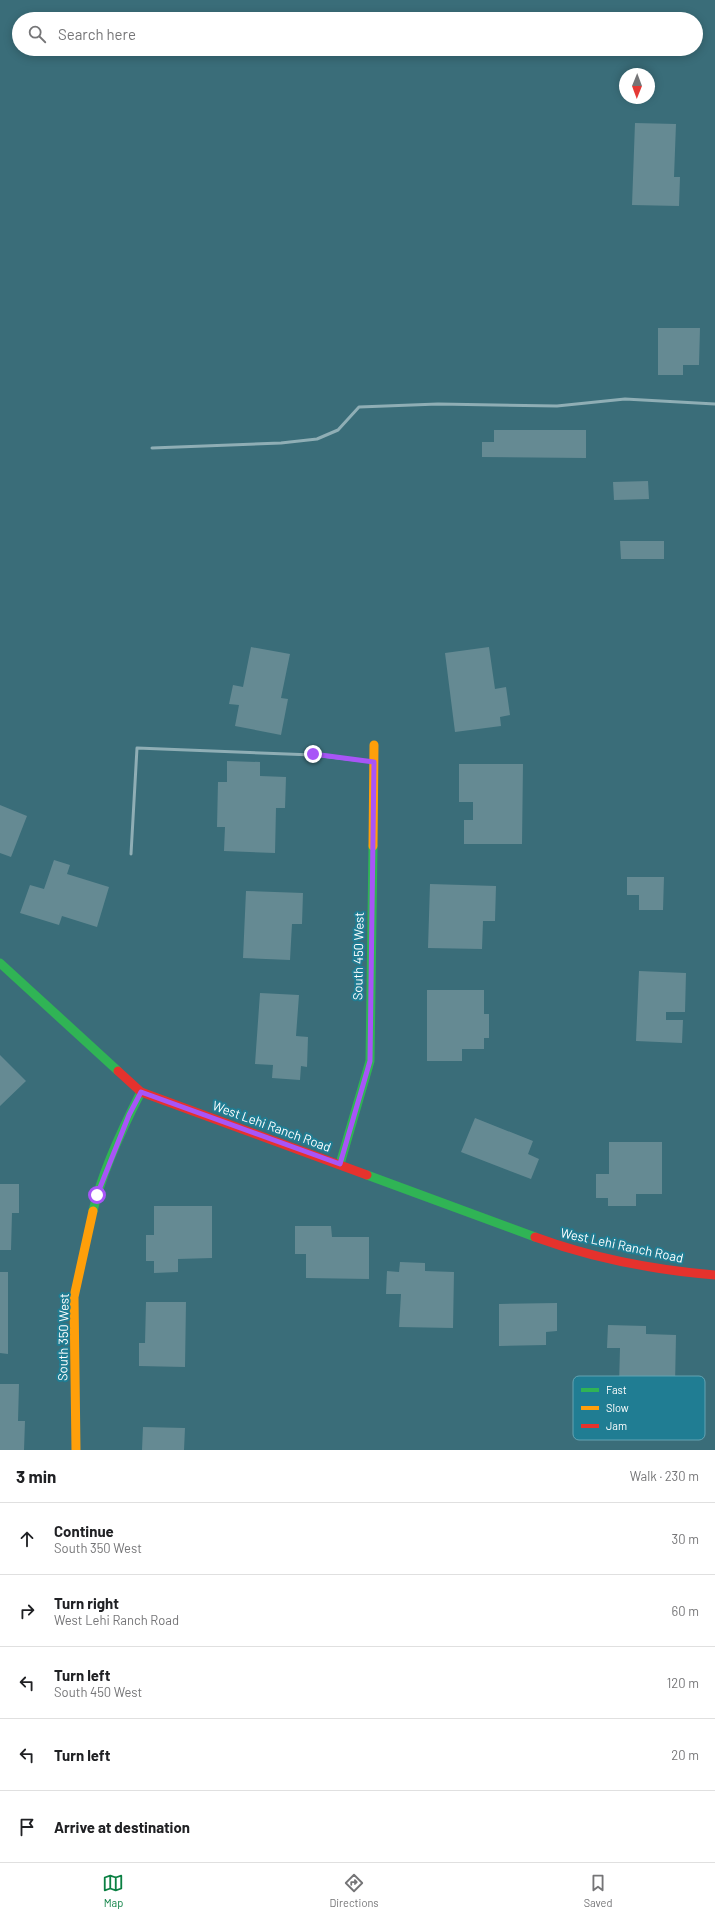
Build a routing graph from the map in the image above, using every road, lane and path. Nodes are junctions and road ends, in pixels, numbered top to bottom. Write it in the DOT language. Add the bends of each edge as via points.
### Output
graph roads {
  1 [pos="715,404"];
  2 [pos="152,448"];
  3 [pos="374,745"];
  4 [pos="374,762"];
  5 [pos="131,854"];
  6 [pos="0,963"];
  7 [pos="141,1092"];
  8 [pos="340,1164"];
  9 [pos="715,1275"];
  10 [pos="76,1450"];
  1 -- 2 [label="lane" via="625,399 557,406 438,404 359,407 338,430 317,439 281,443"];
  3 -- 4 [label="street, South 450 West"];
  4 -- 5 [label="lane" via="313,754 137,748"];
  4 -- 8 [label="street, South 450 West" via="370,1061"];
  6 -- 7 [label="street, West Lehi Ranch Road"];
  7 -- 8 [label="street, West Lehi Ranch Road"];
  7 -- 10 [label="street, South 350 West" via="97,1195 74,1297"];
  8 -- 9 [label="street, West Lehi Ranch Road" via="567,1249 677,1272"];
}
